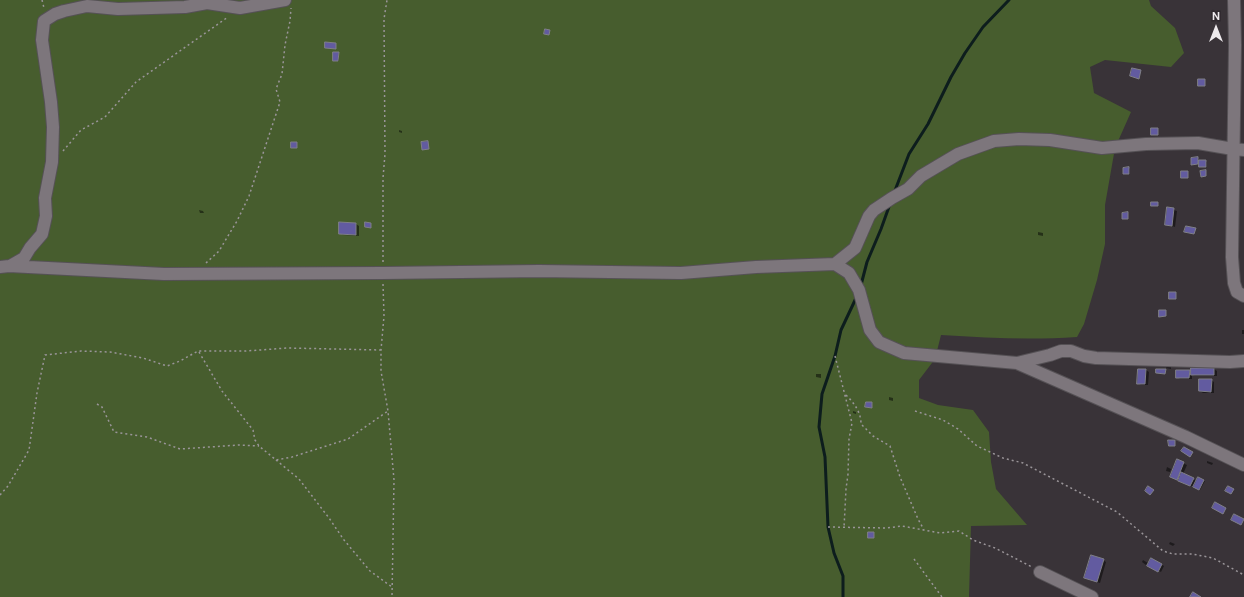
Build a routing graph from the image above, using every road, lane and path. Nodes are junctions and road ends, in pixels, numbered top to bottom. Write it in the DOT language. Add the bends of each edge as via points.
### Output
graph roads {
  1 [pos="386,0"];
  2 [pos="1234,0"];
  3 [pos="288,4"];
  4 [pos="240,8"];
  5 [pos="1238,149"];
  6 [pos="52,162"];
  7 [pos="1238,245"];
  8 [pos="835,264"];
  9 [pos="5,266"];
  10 [pos="383,273"];
  11 [pos="194,274"];
  12 [pos="1244,296"];
  13 [pos="381,350"];
  14 [pos="198,352"];
  15 [pos="835,356"];
  16 [pos="1244,361"];
  17 [pos="1017,363"];
  18 [pos="846,395"];
  19 [pos="97,404"];
  20 [pos="388,411"];
  21 [pos="915,411"];
  22 [pos="259,446"];
  23 [pos="276,460"];
  24 [pos="1244,465"];
  25 [pos="0,495"];
  26 [pos="828,527"];
  27 [pos="844,528"];
  28 [pos="925,531"];
  29 [pos="914,559"];
  30 [pos="1040,572"];
  31 [pos="1244,575"];
  32 [pos="392,587"];
  33 [pos="392,597"];
  34 [pos="942,597"];
  35 [pos="1092,597"];
  1 -- 10 [label="path"];
  2 -- 5 [label="street"];
  3 -- 4 [label="street"];
  3 -- 11 [label="path" via="290,21 282,74 276,89 280,102 250,196 219,251"];
  4 -- 6 [label="path" via="136,82 104,117 81,130"];
  4 -- 6 [label="street" via="207,4 118,9 87,6 55,14 44,21 42,40 51,102"];
  5 -- 7 [label="street"];
  5 -- 8 [label="street" via="1198,144 1146,144 1102,148 1050,140 994,140 958,154 921,176 908,189 874,210 855,248"];
  6 -- 9 [label="street" via="42,234 24,258"];
  7 -- 12 [label="street" via="1234,283 1237,292"];
  8 -- 10 [label="street" via="681,273"];
  8 -- 17 [label="street" via="849,273 859,290 870,330 879,342 904,353"];
  9 -- 11 [label="street"];
  10 -- 11 [label="street"];
  10 -- 13 [label="path" via="384,316"];
  13 -- 14 [label="path" via="287,348"];
  13 -- 20 [label="path" via="381,371"];
  14 -- 22 [label="path" via="222,392 253,430"];
  14 -- 25 [label="path" via="167,366 143,358 110,352 81,351 45,355 29,450"];
  15 -- 18 [label="path"];
  16 -- 17 [label="street" via="1096,358 1067,350"];
  17 -- 24 [label="street"];
  18 -- 27 [label="path" via="852,423"];
  18 -- 28 [label="path" via="861,416 861,424 873,436 890,446 900,477"];
  19 -- 22 [label="path" via="102,407 114,432 147,437 180,449"];
  20 -- 23 [label="path" via="348,439"];
  20 -- 32 [label="path" via="394,480"];
  21 -- 31 [label="path" via="942,420 977,446 1003,458 1023,463 1116,512 1163,551 1213,558"];
  22 -- 23 [label="path"];
  23 -- 32 [label="path" via="299,480 370,571"];
  26 -- 27 [label="path"];
  27 -- 28 [label="path" via="902,526"];
  28 -- 30 [label="path" via="959,531"];
  29 -- 34 [label="path"];
  30 -- 35 [label="street"];
  32 -- 33 [label="path"];
}
